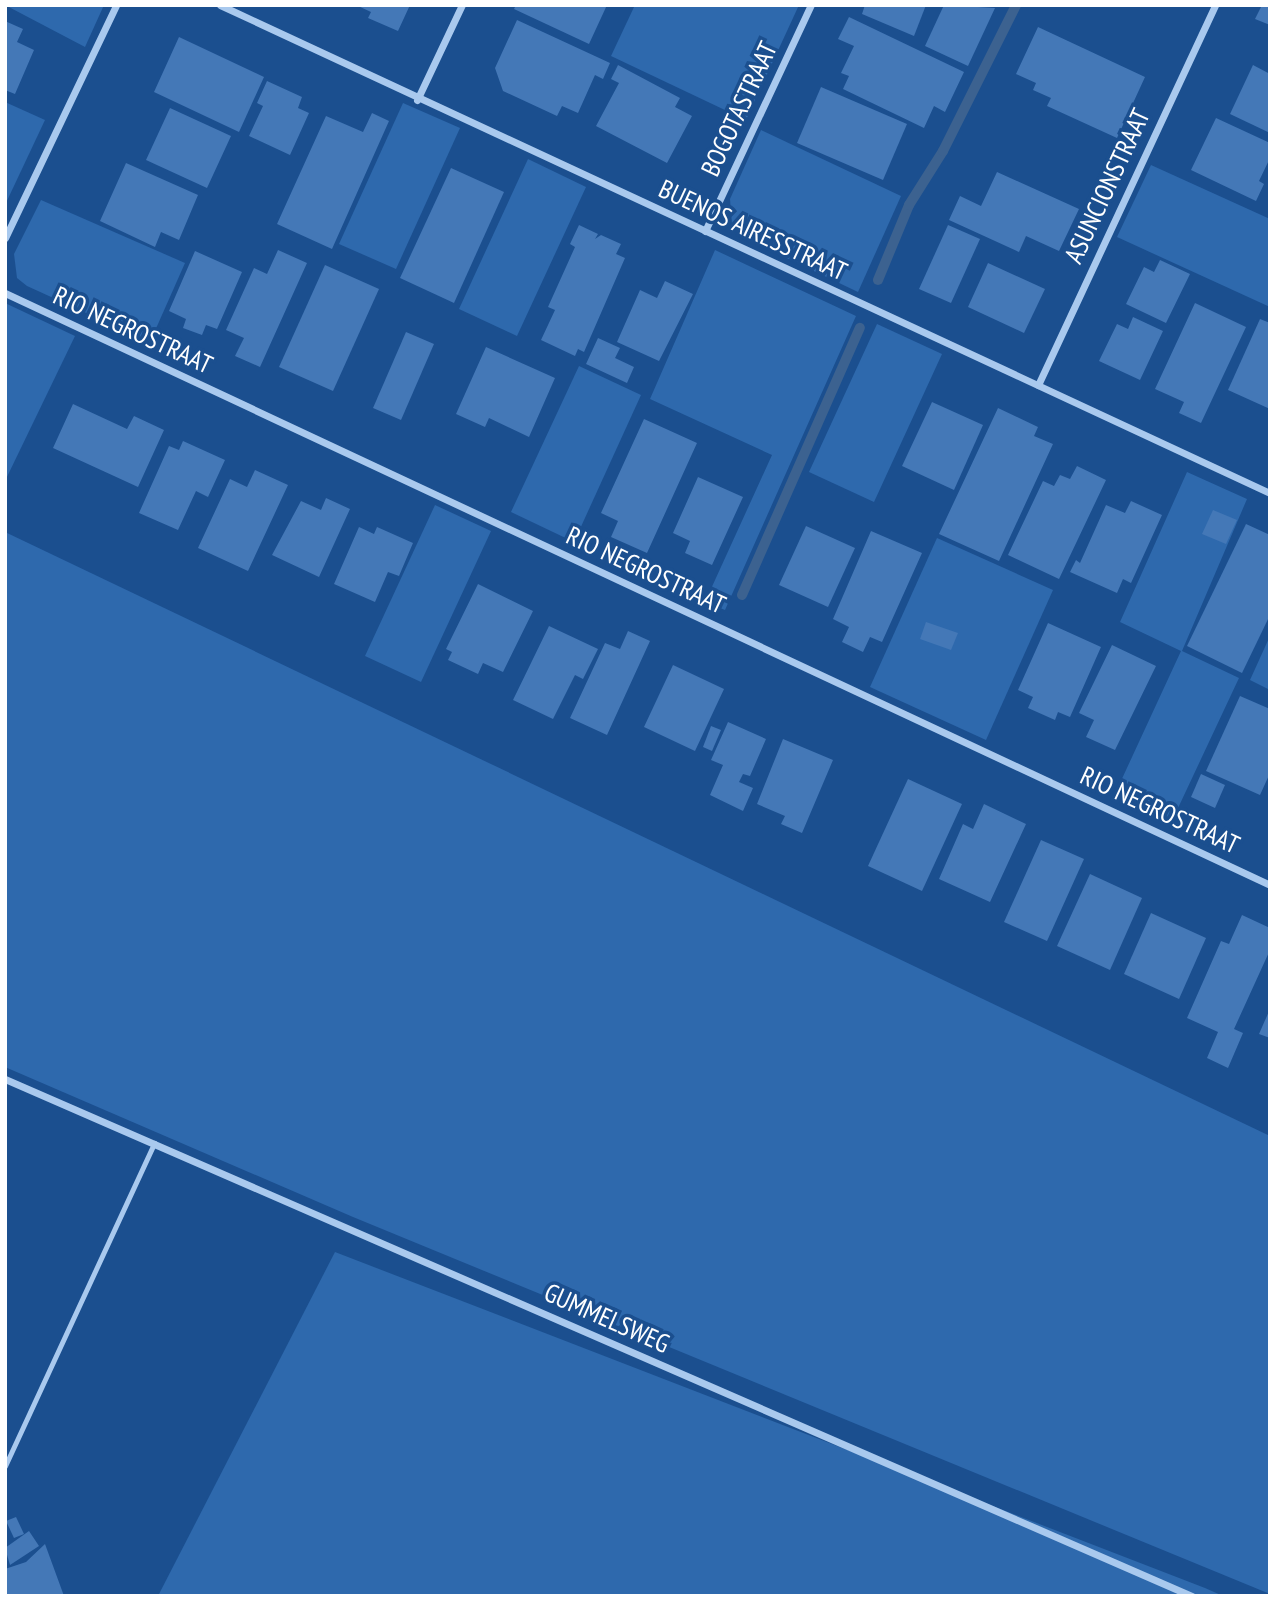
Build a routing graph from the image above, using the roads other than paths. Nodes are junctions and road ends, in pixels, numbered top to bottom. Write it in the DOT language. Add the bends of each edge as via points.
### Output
graph roads {
  1 [pos="116,5"];
  2 [pos="220,5"];
  3 [pos="462,5"];
  4 [pos="811,5"];
  5 [pos="1215,5"];
  6 [pos="417,100"];
  7 [pos="5,214"];
  8 [pos="15,219"];
  9 [pos="705,231"];
  10 [pos="5,238"];
  11 [pos="5,293"];
  12 [pos="1038,385"];
  13 [pos="1270,493"];
  14 [pos="1270,885"];
  15 [pos="5,1079"];
  16 [pos="155,1143"];
  17 [pos="5,1466"];
  18 [pos="1192,1596"];
  1 -- 8 [label="street"];
  2 -- 6 [label="street, BUENOS AIRESSTRAAT"];
  3 -- 6 [label="street"];
  4 -- 9 [label="street, BOGOTASTRAAT"];
  5 -- 12 [label="street, ASUNCIONSTRAAT"];
  6 -- 9 [label="street, BUENOS AIRESSTRAAT"];
  7 -- 8 [label="lane"];
  8 -- 10 [label="street"];
  9 -- 12 [label="street, BUENOS AIRESSTRAAT"];
  11 -- 14 [label="street, RIO NEGROSTRAAT"];
  12 -- 13 [label="street, BUENOS AIRESSTRAAT"];
  15 -- 16 [label="street, GUMMELSWEG"];
  16 -- 17 [label="lane"];
  16 -- 18 [label="street, GUMMELSWEG"];
}
